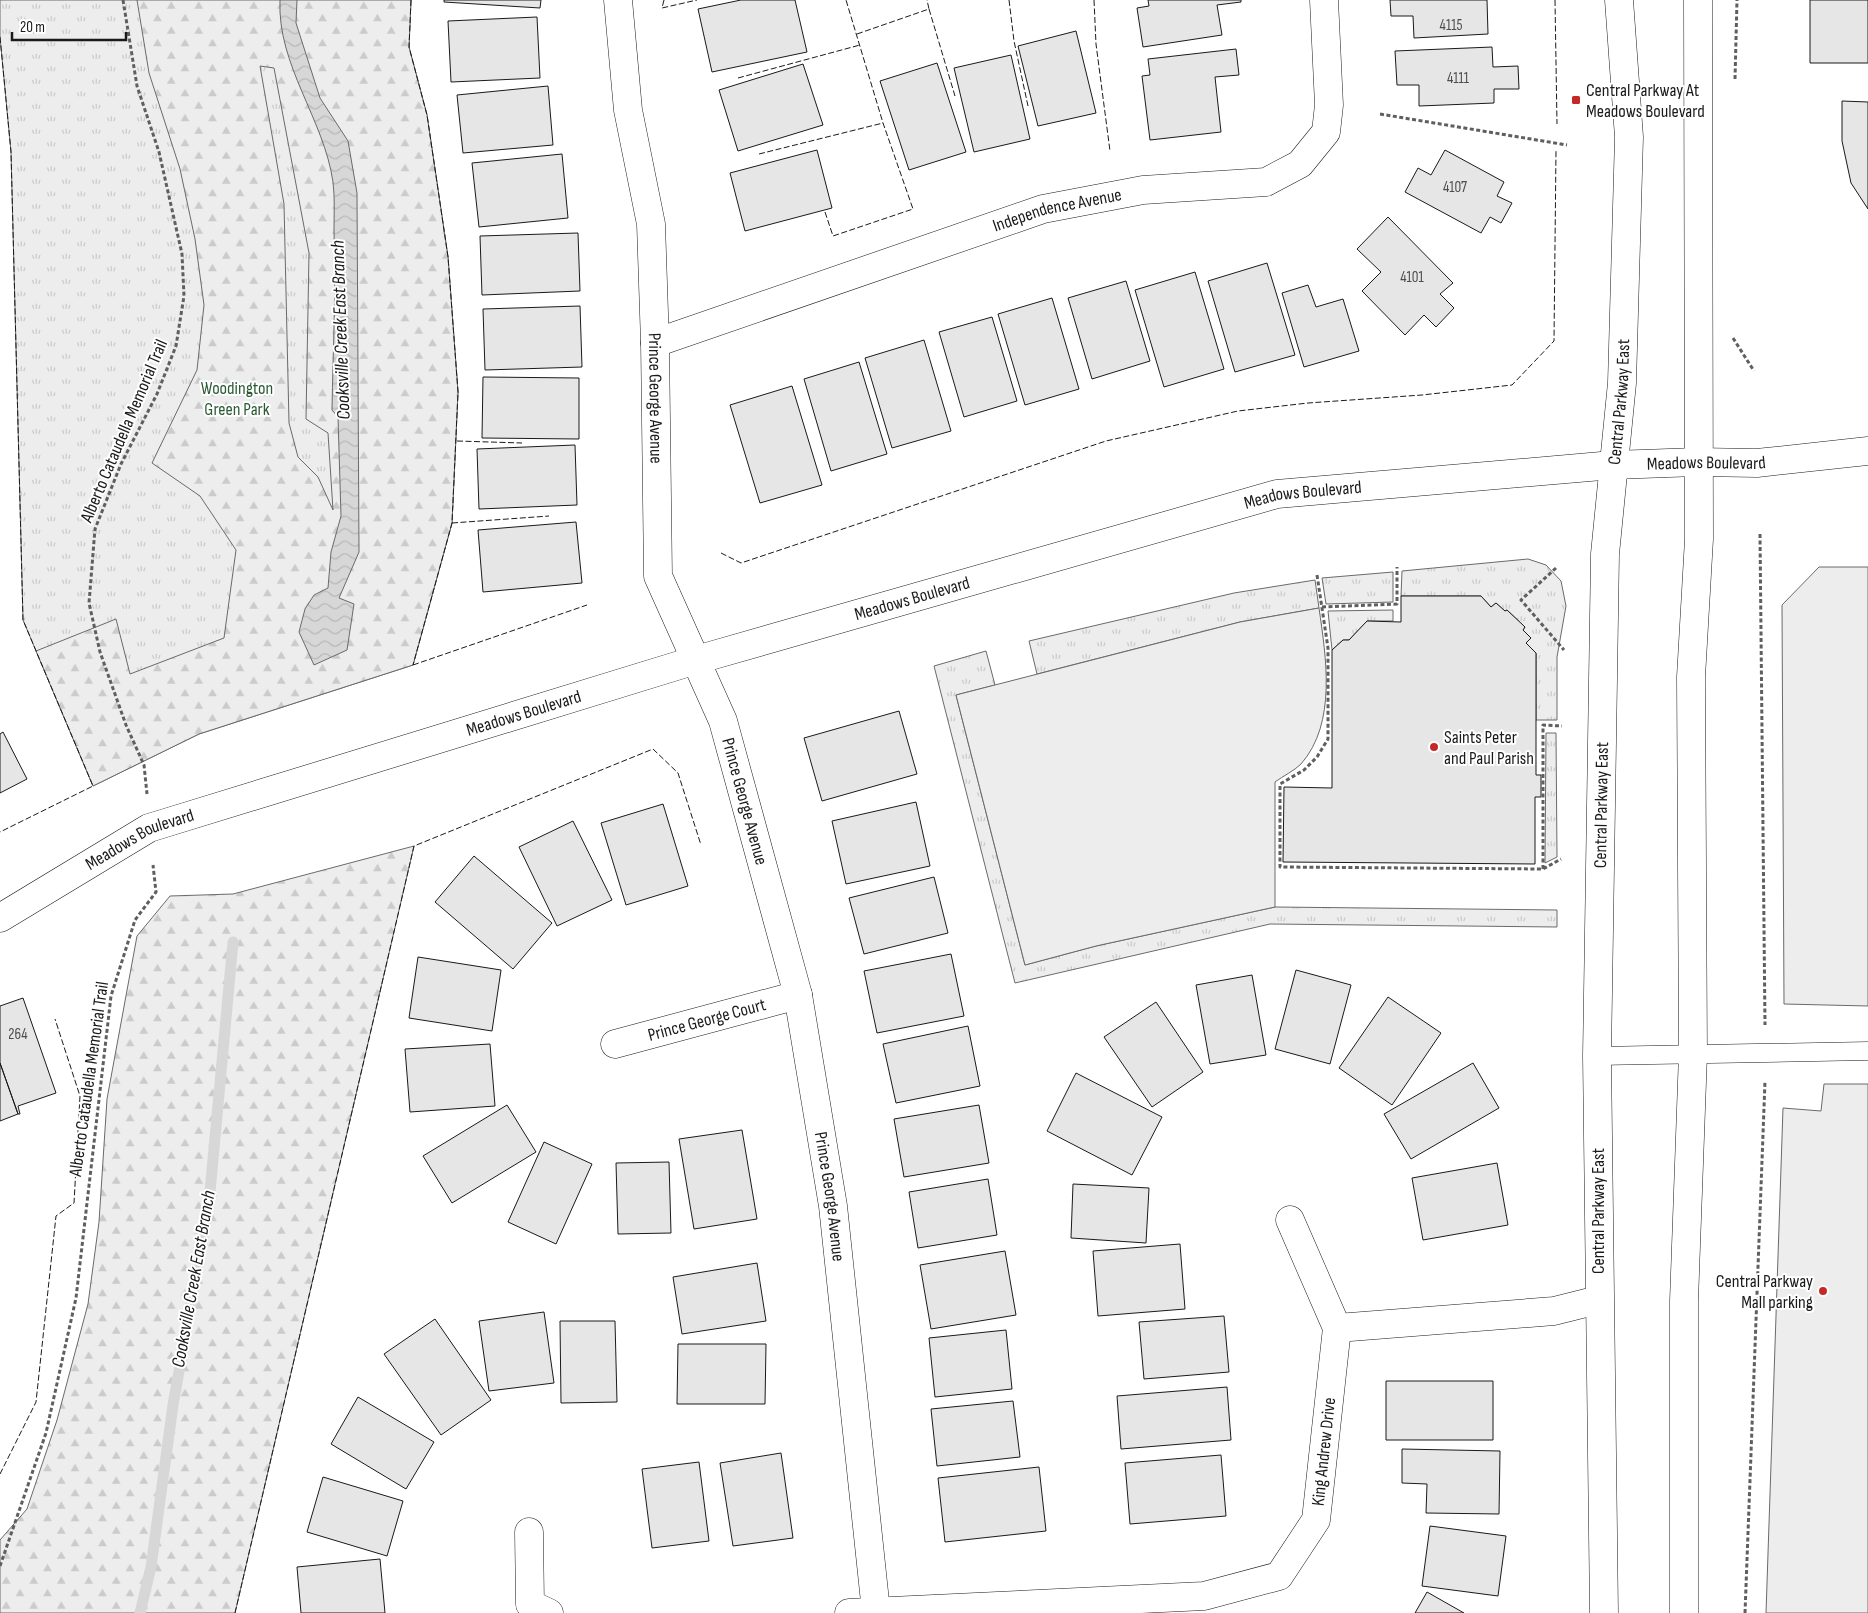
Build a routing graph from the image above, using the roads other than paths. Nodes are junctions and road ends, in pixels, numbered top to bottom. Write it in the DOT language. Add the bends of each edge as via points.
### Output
graph roads {
  1 [pos="618,0"];
  2 [pos="1324,0"];
  3 [pos="1619,0"];
  4 [pos="1698,0"];
  5 [pos="655,343"];
  6 [pos="1868,451"];
  7 [pos="1697,462"];
  8 [pos="1613,465"];
  9 [pos="696,660"];
  10 [pos="0,918"];
  11 [pos="798,995"];
  12 [pos="615,1044"];
  13 [pos="1868,1051"];
  14 [pos="1693,1054"];
  15 [pos="1597,1056"];
  16 [pos="1290,1220"];
  17 [pos="1598,1300"];
  18 [pos="1338,1328"];
  19 [pos="529,1532"];
  20 [pos="876,1611"];
  21 [pos="549,1613"];
  22 [pos="849,1613"];
  23 [pos="1604,1613"];
  24 [pos="1684,1613"];
  1 -- 5 [label="street, Prince George Avenue" via="628,110 651,224"];
  2 -- 5 [label="street, Independence Avenue" via="1329,106 1326,132 1300,164 1266,182 1142,190 1043,209"];
  3 -- 8 [label="street, Central Parkway East" via="1629,137 1622,382"];
  4 -- 7 [label="street"];
  5 -- 9 [label="street, Prince George Avenue" via="658,576"];
  6 -- 7 [label="street, Meadows Boulevard" via="1757,463"];
  7 -- 8 [label="street, Meadows Boulevard"];
  7 -- 14 [label="street" via="1698,539 1691,677"];
  8 -- 9 [label="street, Meadows Boulevard" via="1277,494"];
  8 -- 15 [label="street, Central Parkway East" via="1605,554"];
  9 -- 10 [label="street, Meadows Boulevard" via="150,828"];
  9 -- 11 [label="street, Prince George Avenue" via="723,720"];
  11 -- 12 [label="street, Prince George Court"];
  11 -- 20 [label="street, Prince George Avenue" via="833,1206"];
  13 -- 14 [label="lane"];
  14 -- 15 [label="lane"];
  14 -- 24 [label="street" via="1684,1301"];
  15 -- 17 [label="street, Central Parkway East"];
  16 -- 18 [label="street"];
  17 -- 18 [label="street" via="1545,1312"];
  17 -- 23 [label="street, Central Parkway East"];
  18 -- 20 [label="street, King Andrew Drive" via="1316,1520 1279,1576 1204,1596"];
  19 -- 21 [label="street" via="530,1604"];
  20 -- 22 [label="street, King Andrew Drive"];
}
